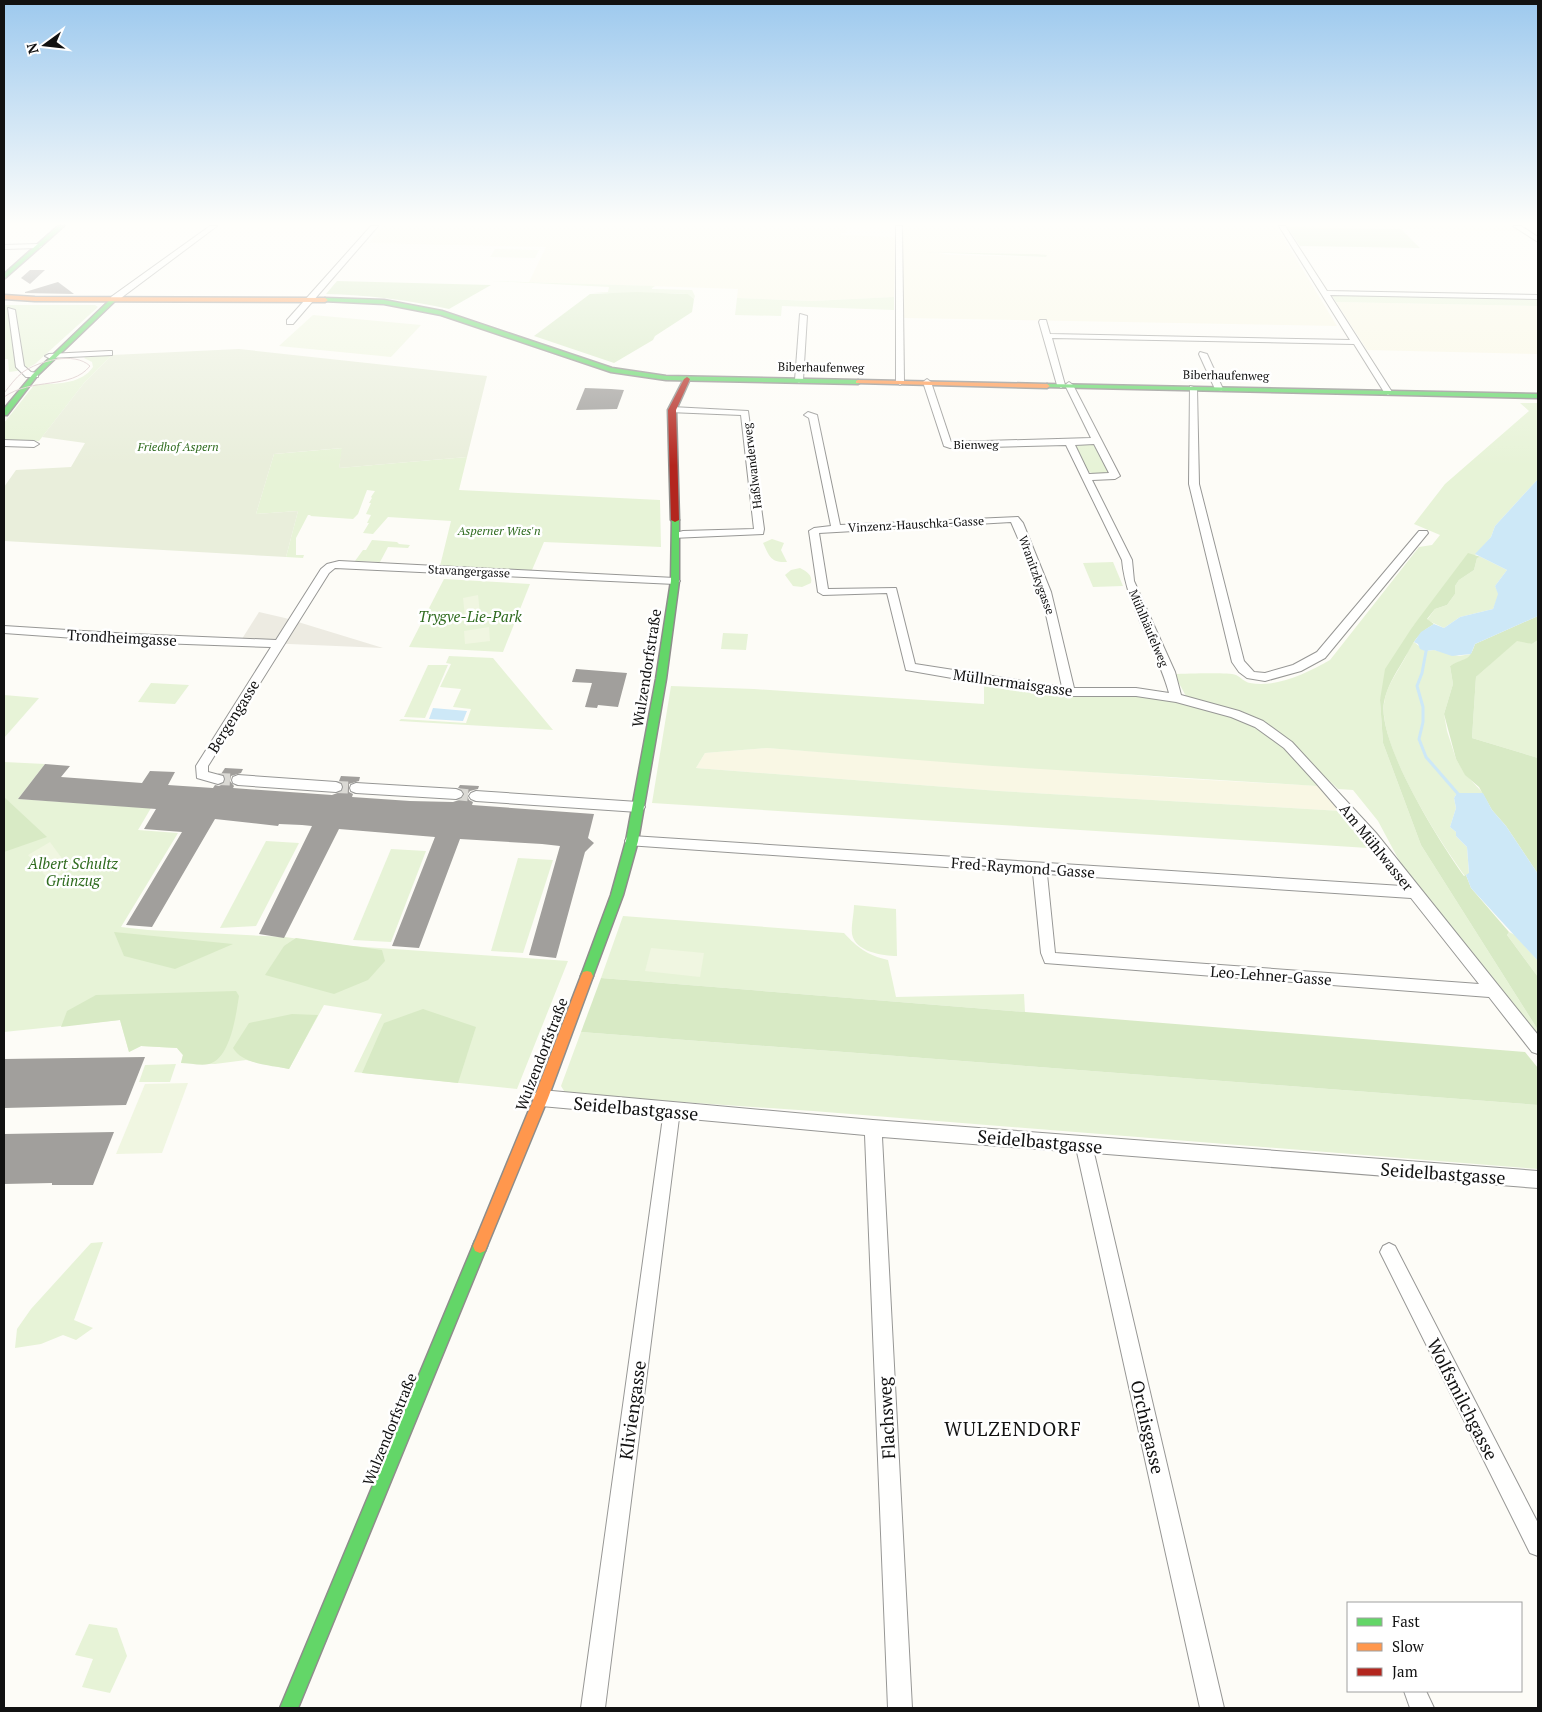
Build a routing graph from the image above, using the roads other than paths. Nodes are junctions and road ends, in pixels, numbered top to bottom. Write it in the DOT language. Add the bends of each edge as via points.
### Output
graph roads {
  1 [pos="108,306"];
  2 [pos="305,306"];
  3 [pos="405,306"];
  4 [pos="899,306"];
  5 [pos="1333,306"];
  6 [pos="12,310"];
  7 [pos="803,316"];
  8 [pos="290,322"];
  9 [pos="1043,322"];
  10 [pos="1047,336"];
  11 [pos="1355,342"];
  12 [pos="109,353"];
  13 [pos="1203,354"];
  14 [pos="49,357"];
  15 [pos="32,375"];
  16 [pos="687,379"];
  17 [pos="799,380"];
  18 [pos="900,382"];
  19 [pos="927,382"];
  20 [pos="1065,385"];
  21 [pos="1193,388"];
  22 [pos="1220,389"];
  23 [pos="1388,392"];
  24 [pos="1538,396"];
  25 [pos="4,406"];
  26 [pos="672,410"];
  27 [pos="4,413"];
  28 [pos="808,415"];
  29 [pos="1097,441"];
  30 [pos="1069,442"];
  31 [pos="4,443"];
  32 [pos="34,444"];
  33 [pos="1086,477"];
  34 [pos="1014,519"];
  35 [pos="836,528"];
  36 [pos="1423,533"];
  37 [pos="676,536"];
  38 [pos="675,581"];
  39 [pos="293,621"];
  40 [pos="4,630"];
  41 [pos="279,644"];
  42 [pos="910,667"];
  43 [pos="1069,692"];
  44 [pos="1176,698"];
  45 [pos="218,779"];
  46 [pos="238,780"];
  47 [pos="336,787"];
  48 [pos="356,788"];
  49 [pos="456,794"];
  50 [pos="476,796"];
  51 [pos="638,807"];
  52 [pos="632,841"];
  53 [pos="1039,868"];
  54 [pos="1413,892"];
  55 [pos="1491,991"];
  56 [pos="1538,1047"];
  57 [pos="541,1098"];
  58 [pos="672,1111"];
  59 [pos="873,1128"];
  60 [pos="1084,1145"];
  61 [pos="1538,1180"];
  62 [pos="1389,1252"];
  63 [pos="1538,1545"];
  64 [pos="1415,1692"];
  65 [pos="289,1708"];
  66 [pos="593,1708"];
  67 [pos="900,1708"];
  68 [pos="1212,1708"];
  69 [pos="1422,1708"];
  1 -- 14 [label="main road"];
  2 -- 8 [label="street"];
  3 -- 16 [label="main road, Biberhaufenweg" via="442,313 611,370"];
  4 -- 18 [label="street"];
  5 -- 11 [label="street"];
  6 -- 15 [label="street" via="20,367"];
  7 -- 17 [label="street"];
  9 -- 10 [label="street"];
  10 -- 11 [label="street"];
  10 -- 20 [label="street"];
  11 -- 23 [label="street"];
  12 -- 14 [label="street"];
  13 -- 22 [label="street"];
  14 -- 15 [label="main road"];
  15 -- 25 [label="main road"];
  15 -- 27 [label="main road"];
  16 -- 17 [label="main road, Biberhaufenweg"];
  16 -- 26 [label="main road, Wulzendorfstraße"];
  17 -- 18 [label="main road, Biberhaufenweg"];
  18 -- 19 [label="main road, Biberhaufenweg"];
  19 -- 20 [label="main road, Biberhaufenweg"];
  19 -- 30 [label="street, Bienweg" via="950,446"];
  20 -- 21 [label="main road, Biberhaufenweg"];
  20 -- 29 [label="street"];
  21 -- 22 [label="main road, Biberhaufenweg"];
  21 -- 36 [label="street" via="1194,484 1238,662 1246,672 1260,677 1297,668 1321,655"];
  22 -- 23 [label="main road, Biberhaufenweg"];
  23 -- 24 [label="main road, Biberhaufenweg"];
  26 -- 37 [label="main road, Wulzendorfstraße"];
  26 -- 37 [label="street, Haßlwanderweg" via="746,413 759,532"];
  28 -- 35 [label="street" via="813,415"];
  29 -- 30 [label="street"];
  29 -- 33 [label="street" via="1115,476"];
  30 -- 33 [label="street, Mühlhäufelweg"];
  31 -- 32 [label="street"];
  33 -- 44 [label="street, Mühlhäufelweg" via="1127,560 1129,581"];
  34 -- 35 [label="street, Vinzenz-Hauschka-Gasse"];
  34 -- 43 [label="street, Wranitzkygasse" via="1046,592"];
  35 -- 42 [label="street, Vinzenz-Hauschka-Gasse" via="818,530 814,534 823,592 892,590"];
  37 -- 38 [label="main road, Wulzendorfstraße"];
  38 -- 39 [label="street, Stavangergasse" via="340,564 325,571"];
  38 -- 51 [label="main road, Wulzendorfstraße"];
  39 -- 41 [label="street"];
  40 -- 41 [label="street, Trondheimgasse"];
  41 -- 45 [label="street, Bergengasse" via="202,766 202,775"];
  42 -- 43 [label="street, Müllnermaisgasse"];
  43 -- 44 [label="street, Müllnermaisgasse" via="1136,692"];
  44 -- 54 [label="street, Am Mühlwasser" via="1259,724 1288,745 1371,837"];
  46 -- 47 [label="street"];
  48 -- 49 [label="street"];
  50 -- 51 [label="street"];
  51 -- 52 [label="main road, Wulzendorfstraße"];
  52 -- 53 [label="street, Fred-Raymond-Gasse"];
  52 -- 57 [label="main road, Wulzendorfstraße" via="614,902"];
  53 -- 54 [label="street, Fred-Raymond-Gasse"];
  53 -- 55 [label="street, Leo-Lehner-Gasse" via="1050,959"];
  54 -- 55 [label="street, Am Mühlwasser"];
  55 -- 56 [label="street, Am Mühlwasser"];
  57 -- 58 [label="street, Seidelbastgasse"];
  57 -- 65 [label="main road, Wulzendorfstraße"];
  58 -- 59 [label="street, Seidelbastgasse"];
  58 -- 66 [label="street, Kliviengasse"];
  59 -- 60 [label="street, Seidelbastgasse"];
  59 -- 67 [label="street, Flachsweg"];
  60 -- 61 [label="street, Seidelbastgasse"];
  60 -- 68 [label="street, Orchisgasse"];
  62 -- 63 [label="street, Wolfsmilchgasse"];
  64 -- 69 [label="street"];
}
